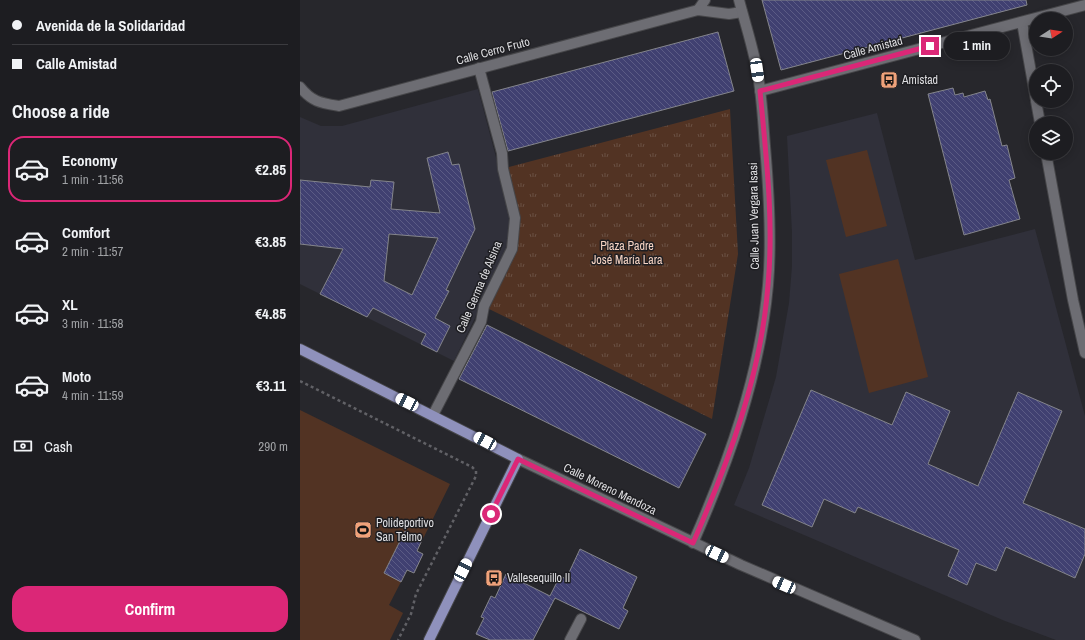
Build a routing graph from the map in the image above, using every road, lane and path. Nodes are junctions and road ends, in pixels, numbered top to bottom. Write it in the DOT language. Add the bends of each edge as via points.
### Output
graph roads {
  1 [pos="705,0"];
  2 [pos="739,0"];
  3 [pos="1085,5"];
  4 [pos="698,10"];
  5 [pos="742,12"];
  6 [pos="1022,22"];
  7 [pos="1030,64"];
  8 [pos="479,68"];
  9 [pos="300,87"];
  10 [pos="760,91"];
  11 [pos="1047,160"];
  12 [pos="300,348"];
  13 [pos="1085,353"];
  14 [pos="300,381"];
  15 [pos="433,415"];
  16 [pos="518,459"];
  17 [pos="693,543"];
  18 [pos="581,619"];
  19 [pos="398,640"];
  20 [pos="429,640"];
  21 [pos="570,640"];
  22 [pos="915,640"];
  1 -- 4 [label="street"];
  2 -- 5 [label="street, Calle Juan Vergara Isasi"];
  3 -- 6 [label="street, Calle Amistad"];
  4 -- 5 [label="street, Calle Cerro Fruto" via="729,14"];
  4 -- 8 [label="street, Calle Cerro Fruto"];
  5 -- 10 [label="street, Calle Juan Vergara Isasi"];
  6 -- 7 [label="street"];
  6 -- 10 [label="street, Calle Amistad"];
  8 -- 9 [label="street, Calle Cerro Fruto" via="339,106 321,104 308,97"];
  8 -- 15 [label="street, Calle Germa de Alsina" via="502,153 502,169 515,218 512,249 484,306 481,322"];
  10 -- 17 [label="street, Calle Juan Vergara Isasi" via="770,242 762,328 730,453"];
  11 -- 13 [label="street"];
  12 -- 15 [label="main road, Calle Moreno Mendoza"];
  14 -- 19 [label="path" via="476,471 476,476 416,594 411,614"];
  15 -- 16 [label="main road, Calle Moreno Mendoza"];
  16 -- 17 [label="street, Calle Moreno Mendoza"];
  16 -- 20 [label="main road"];
  17 -- 22 [label="street, Calle Moreno Mendoza" via="784,585"];
  18 -- 21 [label="street"];
}
